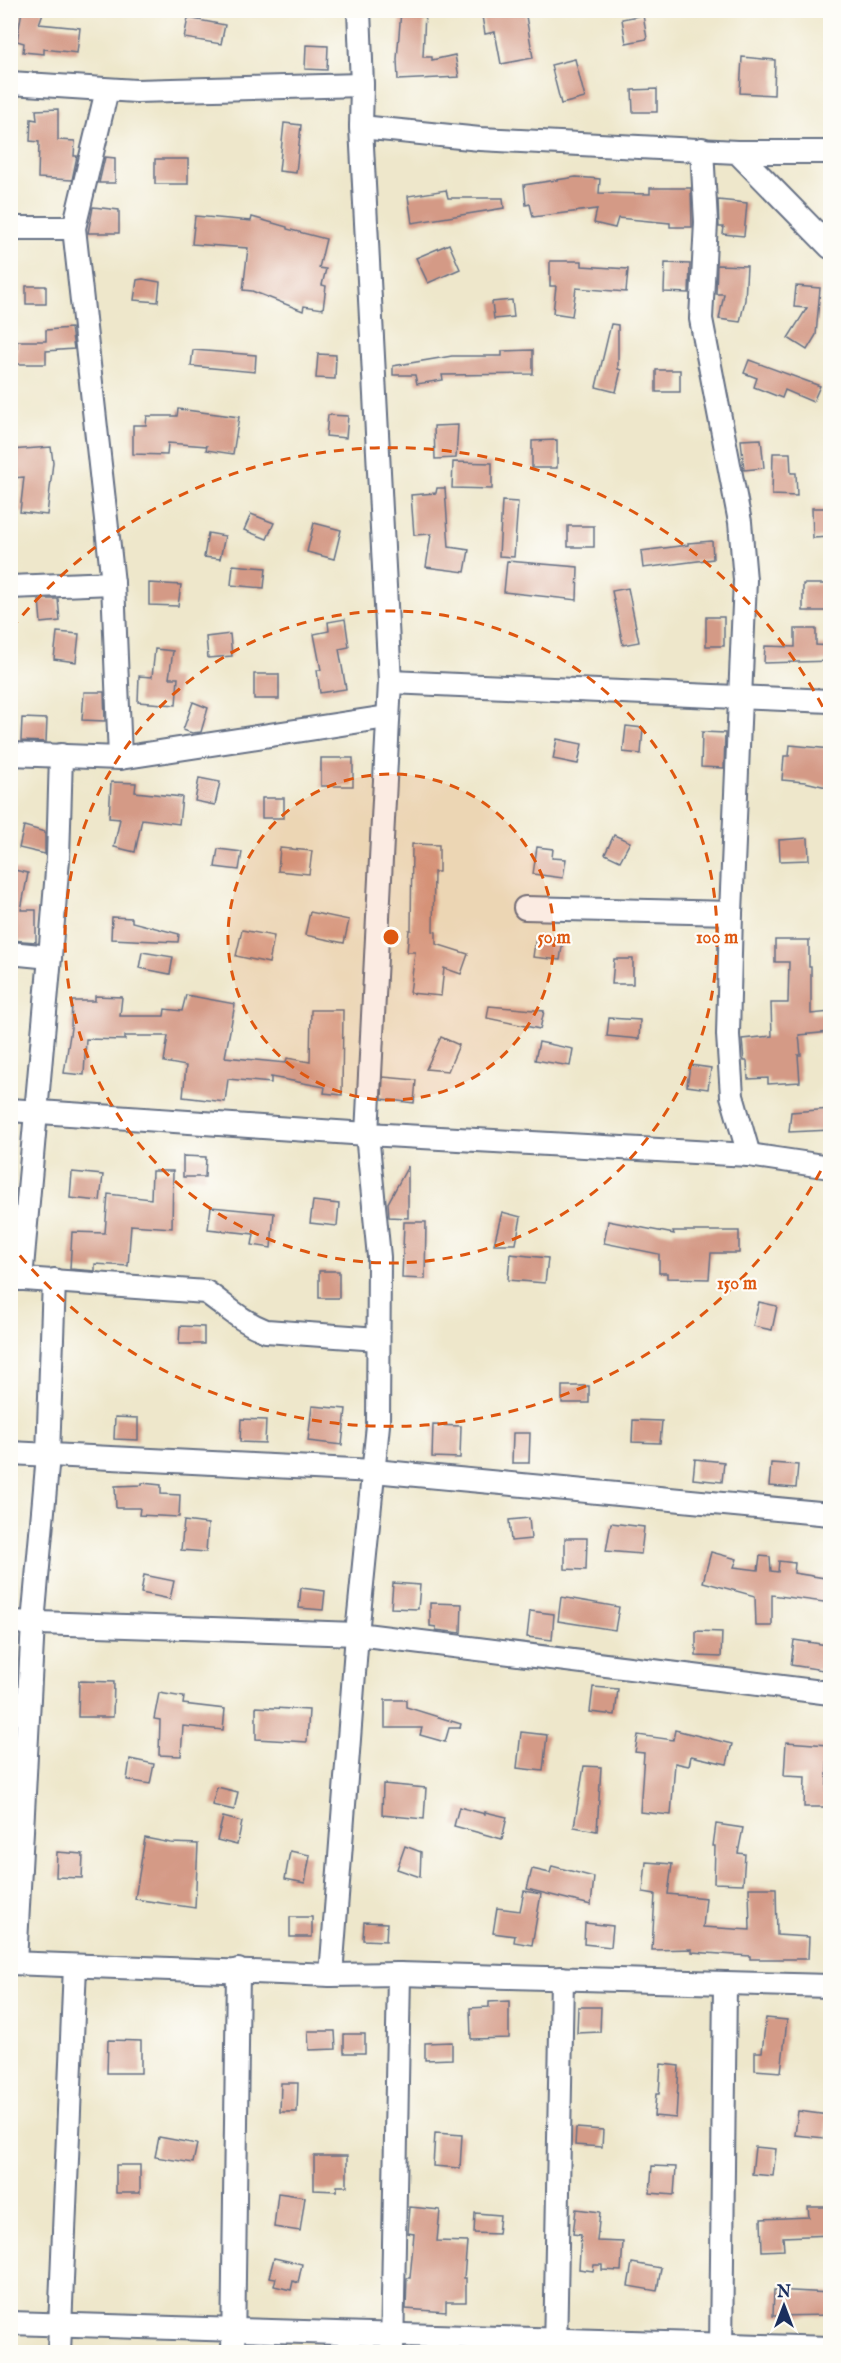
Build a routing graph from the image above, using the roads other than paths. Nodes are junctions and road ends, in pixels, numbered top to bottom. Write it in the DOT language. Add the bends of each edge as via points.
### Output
graph roads {
  1 [pos="359,10"];
  2 [pos="10,83"];
  3 [pos="362,85"];
  4 [pos="107,90"];
  5 [pos="361,127"];
  6 [pos="702,149"];
  7 [pos="737,152"];
  8 [pos="831,152"];
  9 [pos="10,228"];
  10 [pos="74,228"];
  11 [pos="831,247"];
  12 [pos="113,583"];
  13 [pos="10,587"];
  14 [pos="390,682"];
  15 [pos="741,696"];
  16 [pos="831,701"];
  17 [pos="387,717"];
  18 [pos="10,753"];
  19 [pos="61,755"];
  20 [pos="120,758"];
  21 [pos="525,908"];
  22 [pos="731,913"];
  23 [pos="10,953"];
  24 [pos="50,957"];
  25 [pos="10,1110"];
  26 [pos="37,1112"];
  27 [pos="367,1134"];
  28 [pos="749,1155"];
  29 [pos="831,1167"];
  30 [pos="16,1279"];
  31 [pos="54,1280"];
  32 [pos="378,1339"];
  33 [pos="10,1453"];
  34 [pos="48,1455"];
  35 [pos="374,1471"];
  36 [pos="831,1514"];
  37 [pos="22,1622"];
  38 [pos="357,1634"];
  39 [pos="831,1693"];
  40 [pos="13,1963"];
  41 [pos="75,1966"];
  42 [pos="238,1970"];
  43 [pos="399,1974"];
  44 [pos="331,1975"];
  45 [pos="562,1978"];
  46 [pos="725,1983"];
  47 [pos="831,1986"];
  48 [pos="10,2323"];
  49 [pos="59,2324"];
  50 [pos="233,2330"];
  51 [pos="392,2344"];
  52 [pos="555,2346"];
  53 [pos="831,2348"];
  54 [pos="721,2349"];
  55 [pos="59,2352"];
  56 [pos="233,2352"];
  1 -- 3 [label="street"];
  2 -- 4 [label="street"];
  3 -- 4 [label="street"];
  3 -- 5 [label="street"];
  4 -- 10 [label="street"];
  5 -- 6 [label="street" via="480,139"];
  5 -- 14 [label="street"];
  6 -- 7 [label="street"];
  6 -- 15 [label="street" via="706,222 700,319 740,522 745,580"];
  7 -- 8 [label="street"];
  7 -- 11 [label="street"];
  9 -- 10 [label="street"];
  10 -- 12 [label="street"];
  12 -- 13 [label="street"];
  12 -- 20 [label="street"];
  14 -- 15 [label="street"];
  14 -- 17 [label="street"];
  15 -- 16 [label="street"];
  15 -- 22 [label="street"];
  17 -- 20 [label="street"];
  17 -- 27 [label="street"];
  18 -- 19 [label="street"];
  19 -- 20 [label="street"];
  19 -- 24 [label="street"];
  21 -- 22 [label="street"];
  22 -- 28 [label="street" via="728,1035 732,1096"];
  23 -- 24 [label="street"];
  24 -- 26 [label="street"];
  25 -- 26 [label="street"];
  26 -- 27 [label="street"];
  26 -- 30 [label="street"];
  27 -- 28 [label="street"];
  27 -- 32 [label="street" via="379,1257"];
  28 -- 29 [label="street"];
  30 -- 31 [label="street"];
  31 -- 32 [label="street" via="206,1292 252,1326 266,1331"];
  31 -- 34 [label="street"];
  32 -- 35 [label="street"];
  33 -- 34 [label="street"];
  34 -- 35 [label="street"];
  34 -- 37 [label="street"];
  35 -- 36 [label="street"];
  35 -- 38 [label="street"];
  37 -- 38 [label="street"];
  37 -- 40 [label="street"];
  38 -- 39 [label="street"];
  38 -- 44 [label="street"];
  40 -- 41 [label="street"];
  41 -- 42 [label="street"];
  41 -- 49 [label="street"];
  42 -- 44 [label="street"];
  42 -- 50 [label="street"];
  43 -- 44 [label="street"];
  43 -- 45 [label="street"];
  43 -- 51 [label="street"];
  45 -- 46 [label="street"];
  45 -- 52 [label="street"];
  46 -- 47 [label="street"];
  46 -- 54 [label="street"];
  48 -- 49 [label="street"];
  49 -- 50 [label="street"];
  49 -- 55 [label="street"];
  50 -- 51 [label="street"];
  50 -- 56 [label="street"];
  51 -- 52 [label="street"];
  52 -- 54 [label="street"];
  53 -- 54 [label="street"];
}
